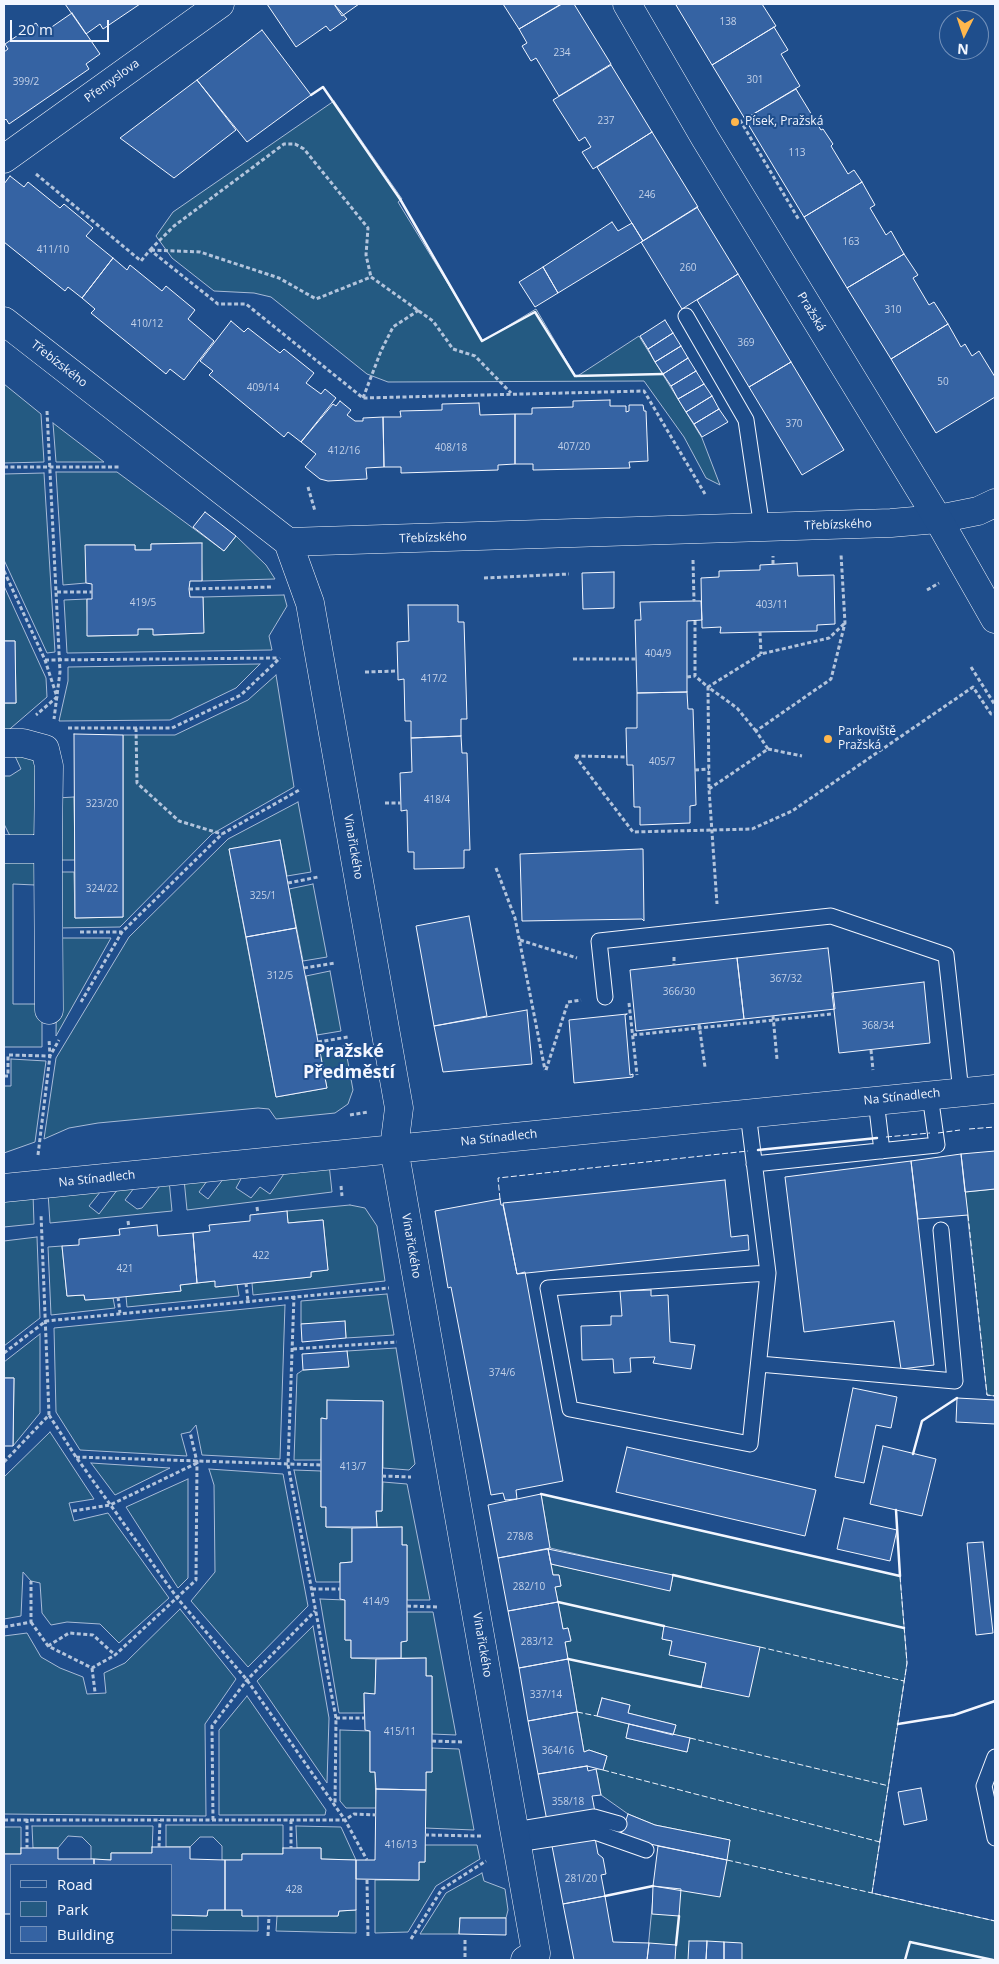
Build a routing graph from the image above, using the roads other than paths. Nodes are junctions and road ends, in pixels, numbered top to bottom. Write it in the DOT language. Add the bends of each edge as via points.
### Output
graph roads {
  1 [pos="220,4"];
  2 [pos="627,4"];
  3 [pos="4,159"];
  4 [pos="686,316"];
  5 [pos="4,321"];
  6 [pos="995,503"];
  7 [pos="938,519"];
  8 [pos="762,528"];
  9 [pos="288,542"];
  10 [pos="995,619"];
  11 [pos="4,743"];
  12 [pos="4,849"];
  13 [pos="48,849"];
  14 [pos="605,997"];
  15 [pos="56,1021"];
  16 [pos="995,1089"];
  17 [pos="961,1092"];
  18 [pos="930,1094"];
  19 [pos="876,1100"];
  20 [pos="748,1113"];
  21 [pos="394,1148"];
  22 [pos="882,1151"];
  23 [pos="754,1164"];
  24 [pos="4,1188"];
  25 [pos="941,1230"];
  26 [pos="768,1273"];
  27 [pos="759,1364"];
  28 [pos="995,1757"];
  29 [pos="620,1824"];
  30 [pos="516,1837"];
  31 [pos="995,1838"];
  32 [pos="646,1850"];
  33 [pos="532,1958"];
  1 -- 3 [label="street, Přemyslova"];
  2 -- 7 [label="street, Pražská"];
  4 -- 8 [label="lane" via="746,420"];
  5 -- 9 [label="street, Třebízského"];
  6 -- 7 [label="street, Třebízského" via="978,511"];
  7 -- 8 [label="street, Třebízského"];
  7 -- 10 [label="street, Pražská"];
  8 -- 9 [label="street, Třebízského"];
  9 -- 21 [label="street, Vinařického" via="310,603 399,1108"];
  11 -- 13 [label="street" via="49,738"];
  12 -- 13 [label="street"];
  13 -- 15 [label="street" via="48,932"];
  14 -- 17 [label="lane" via="599,941 832,916 946,955"];
  16 -- 17 [label="street, Na Stínadlech"];
  17 -- 18 [label="street, Na Stínadlech"];
  18 -- 19 [label="street, Na Stínadlech"];
  18 -- 22 [label="lane" via="937,1145"];
  19 -- 20 [label="street, Na Stínadlech"];
  19 -- 22 [label="lane"];
  20 -- 21 [label="street, Na Stínadlech"];
  20 -- 23 [label="lane"];
  21 -- 24 [label="street, Na Stínadlech"];
  21 -- 30 [label="street, Vinařického"];
  22 -- 23 [label="lane"];
  23 -- 26 [label="lane"];
  25 -- 27 [label="lane" via="955,1381"];
  26 -- 27 [label="lane"];
  26 -- 27 [label="lane" via="548,1288 570,1409 750,1444"];
  28 -- 31 [label="lane" via="984,1786"];
  29 -- 30 [label="lane" via="594,1817"];
  30 -- 32 [label="lane" via="595,1832"];
  30 -- 33 [label="street, Vinařického"];
}
